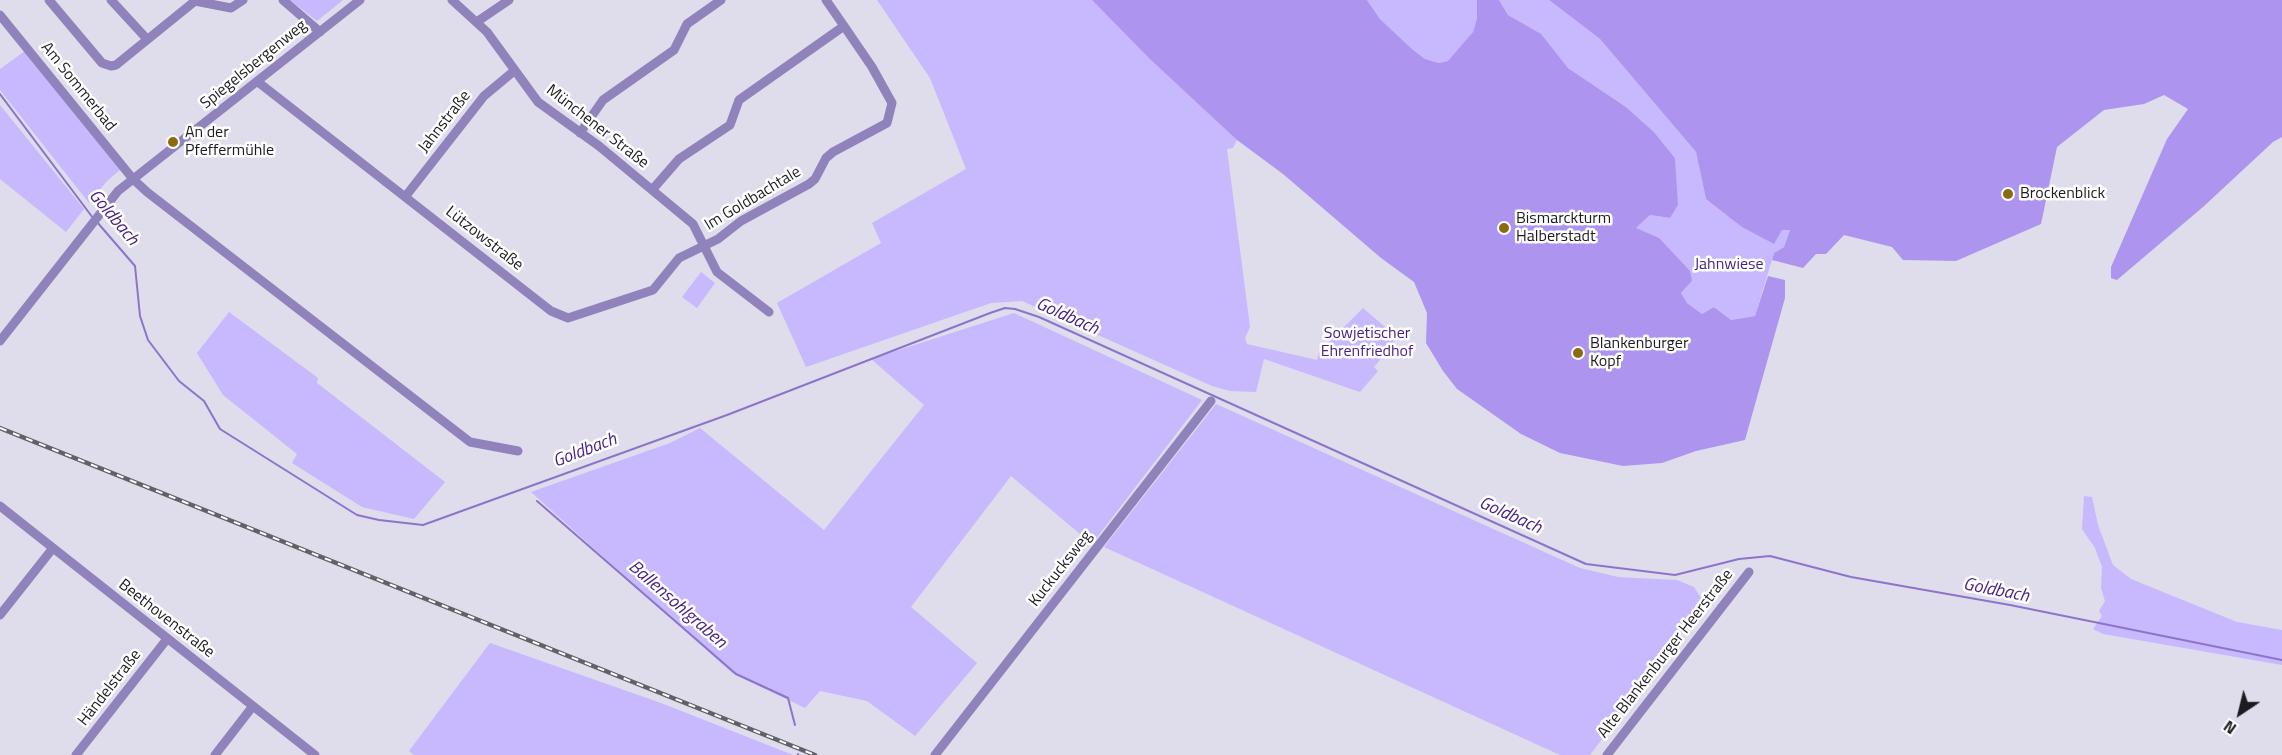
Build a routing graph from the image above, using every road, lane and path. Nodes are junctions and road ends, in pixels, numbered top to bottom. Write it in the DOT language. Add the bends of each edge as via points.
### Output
graph roads {
  1 [pos="49,0"];
  2 [pos="111,0"];
  3 [pos="243,0"];
  4 [pos="284,0"];
  5 [pos="360,0"];
  6 [pos="452,0"];
  7 [pos="509,0"];
  8 [pos="721,0"];
  9 [pos="826,0"];
  10 [pos="195,1"];
  11 [pos="0,15"];
  12 [pos="478,21"];
  13 [pos="844,26"];
  14 [pos="320,32"];
  15 [pos="146,38"];
  16 [pos="514,71"];
  17 [pos="258,82"];
  18 [pos="580,133"];
  19 [pos="133,179"];
  20 [pos="652,190"];
  21 [pos="405,197"];
  22 [pos="703,246"];
  23 [pos="769,312"];
  24 [pos="0,341"];
  25 [pos="1211,401"];
  26 [pos="518,451"];
  27 [pos="0,506"];
  28 [pos="53,548"];
  29 [pos="1749,572"];
  30 [pos="0,615"];
  31 [pos="167,639"];
  32 [pos="253,706"];
  33 [pos="76,755"];
  34 [pos="215,755"];
  35 [pos="315,755"];
  36 [pos="935,755"];
  37 [pos="1607,755"];
  1 -- 15 [label="street, Am Sommerbad" via="106,66 116,65"];
  2 -- 15 [label="street"];
  3 -- 10 [label="street, Am Sommerbad" via="231,8"];
  4 -- 14 [label="street"];
  5 -- 14 [label="street, Spiegelsbergenweg"];
  6 -- 12 [label="street, Münchener Straße"];
  7 -- 12 [label="street"];
  8 -- 18 [label="street" via="687,24 674,50 603,100"];
  9 -- 13 [label="street, Im Goldbachtale"];
  10 -- 15 [label="street, Am Sommerbad"];
  11 -- 19 [label="street, Am Sommerbad"];
  12 -- 16 [label="street, Münchener Straße"];
  13 -- 20 [label="street" via="739,100 730,125 679,159"];
  13 -- 22 [label="street, Im Goldbachtale" via="892,104 887,123 833,152 809,184"];
  14 -- 17 [label="street, Spiegelsbergenweg"];
  16 -- 18 [label="street, Münchener Straße" via="538,102"];
  16 -- 21 [label="street, Jahnstraße" via="484,96"];
  17 -- 19 [label="street, Spiegelsbergenweg"];
  17 -- 21 [label="street, Lützowstraße"];
  18 -- 20 [label="street, Münchener Straße"];
  19 -- 24 [label="street, Spiegelsbergenweg" via="112,197"];
  19 -- 26 [label="street" via="470,442"];
  20 -- 22 [label="street, Münchener Straße" via="693,224"];
  21 -- 22 [label="street, Lützowstraße" via="551,311 568,318 653,290 679,258"];
  22 -- 23 [label="street, Im Goldbachtale" via="717,272"];
  25 -- 36 [label="street, Kuckucksweg"];
  27 -- 28 [label="street, Beethovenstraße"];
  28 -- 30 [label="street"];
  28 -- 31 [label="street, Beethovenstraße"];
  29 -- 37 [label="street, Alte Blankenburger Heerstraße"];
  31 -- 32 [label="street, Beethovenstraße"];
  31 -- 33 [label="street, Händelstraße"];
  32 -- 34 [label="street"];
  32 -- 35 [label="street, Beethovenstraße"];
}
